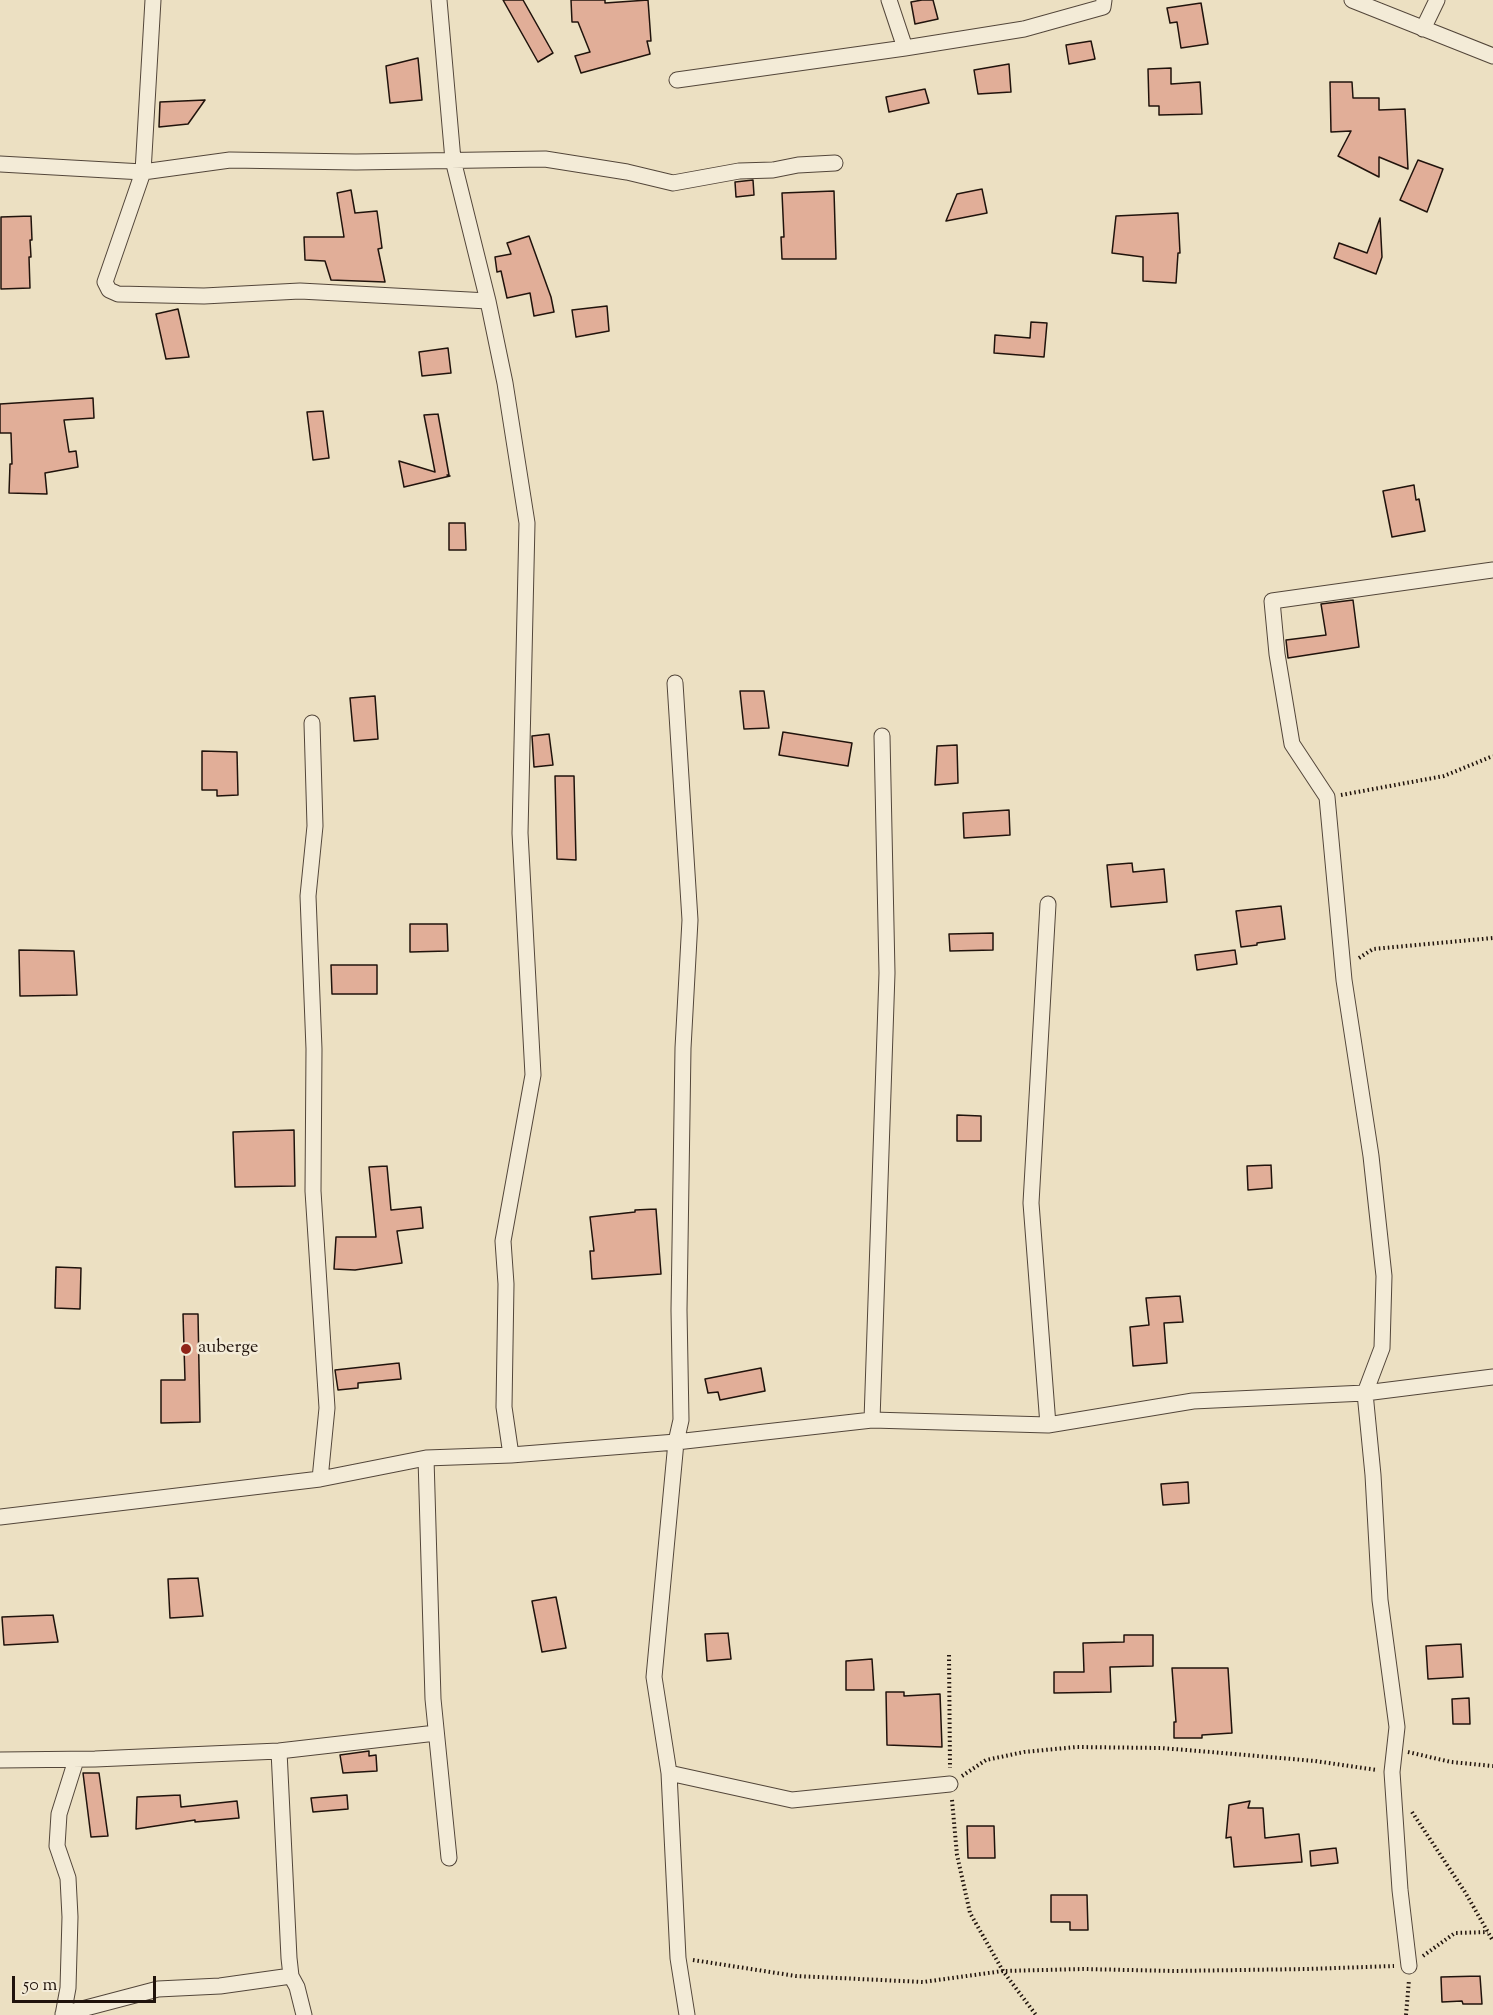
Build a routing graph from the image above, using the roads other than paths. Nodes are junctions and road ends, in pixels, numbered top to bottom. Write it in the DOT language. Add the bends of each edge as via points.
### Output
graph roads {
  1 [pos="153,0"];
  2 [pos="439,0"];
  3 [pos="889,0"];
  4 [pos="1104,0"];
  5 [pos="1352,0"];
  6 [pos="1437,0"];
  7 [pos="1423,29"];
  8 [pos="904,48"];
  9 [pos="1493,56"];
  10 [pos="677,80"];
  11 [pos="453,160"];
  12 [pos="835,163"];
  13 [pos="0,164"];
  14 [pos="143,172"];
  15 [pos="488,302"];
  16 [pos="1493,570"];
  17 [pos="675,683"];
  18 [pos="312,723"];
  19 [pos="882,736"];
  20 [pos="1048,904"];
  21 [pos="1493,1377"];
  22 [pos="1365,1394"];
  23 [pos="872,1420"];
  24 [pos="1048,1425"];
  25 [pos="676,1442"];
  26 [pos="511,1455"];
  27 [pos="426,1458"];
  28 [pos="320,1479"];
  29 [pos="0,1517"];
  30 [pos="436,1733"];
  31 [pos="279,1751"];
  32 [pos="0,1760"];
  33 [pos="76,1760"];
  34 [pos="669,1773"];
  35 [pos="950,1784"];
  36 [pos="449,1858"];
  37 [pos="1409,1966"];
  38 [pos="291,1976"];
  39 [pos="63,2014"];
  40 [pos="304,2015"];
  41 [pos="687,2015"];
  1 -- 14 [label="street"];
  2 -- 11 [label="street"];
  3 -- 8 [label="street"];
  4 -- 8 [label="street" via="1103,7 1024,28"];
  5 -- 7 [label="street"];
  6 -- 7 [label="street"];
  7 -- 9 [label="street"];
  8 -- 10 [label="street"];
  11 -- 12 [label="street" via="544,159 673,183 739,171"];
  11 -- 14 [label="street" via="230,159"];
  11 -- 15 [label="street"];
  13 -- 14 [label="street"];
  14 -- 15 [label="street" via="105,282 109,290 118,294 204,296 300,291"];
  15 -- 26 [label="street" via="527,523 520,833 533,1075 503,1241 504,1407"];
  16 -- 22 [label="street" via="1272,601 1276,654 1292,744 1327,797 1344,980 1371,1156 1384,1276 1382,1348"];
  17 -- 25 [label="street" via="690,920 683,1048 681,1420"];
  18 -- 28 [label="street" via="315,826 308,896 314,1049 313,1191 327,1408"];
  19 -- 23 [label="street" via="887,973"];
  20 -- 24 [label="street" via="1031,1203"];
  21 -- 22 [label="street"];
  22 -- 24 [label="street" via="1192,1401"];
  22 -- 37 [label="street" via="1380,1600 1397,1727 1392,1772"];
  23 -- 24 [label="street"];
  23 -- 25 [label="street"];
  25 -- 26 [label="street"];
  25 -- 34 [label="street" via="654,1677"];
  26 -- 27 [label="street"];
  27 -- 28 [label="street"];
  27 -- 30 [label="street"];
  28 -- 29 [label="street"];
  30 -- 31 [label="street"];
  30 -- 36 [label="street"];
  31 -- 33 [label="street"];
  31 -- 38 [label="street"];
  32 -- 33 [label="street"];
  33 -- 39 [label="street" via="59,1814 57,1846 68,1878 70,1917 68,1988"];
  34 -- 35 [label="street" via="792,1800"];
  34 -- 41 [label="street" via="678,1958"];
  38 -- 39 [label="street" via="220,1986 158,1989"];
  38 -- 40 [label="street"];
}
